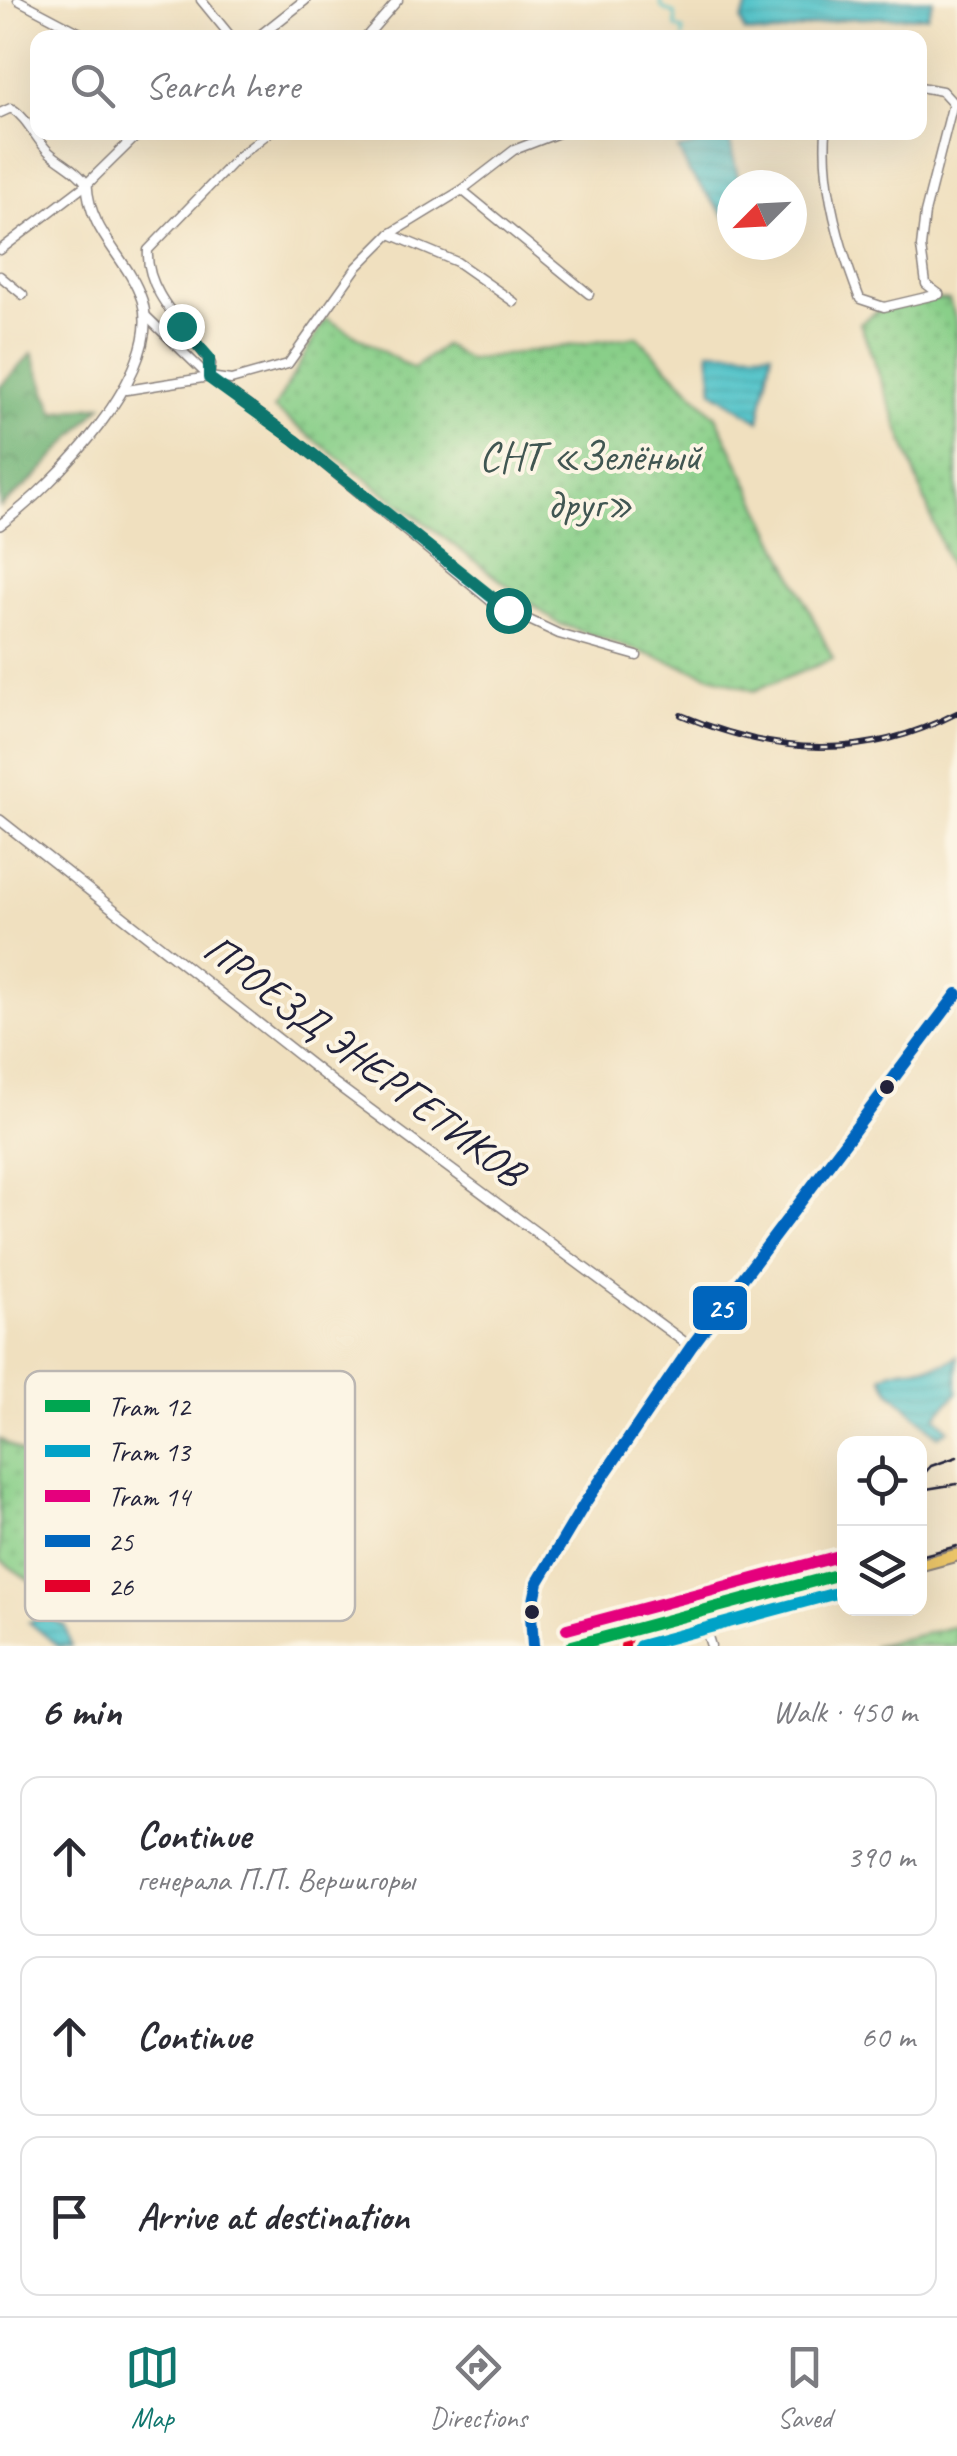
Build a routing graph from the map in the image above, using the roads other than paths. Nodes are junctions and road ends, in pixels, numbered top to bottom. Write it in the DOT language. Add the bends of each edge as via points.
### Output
graph roads {
  1 [pos="18,0"];
  2 [pos="201,0"];
  3 [pos="305,0"];
  4 [pos="398,0"];
  5 [pos="75,30"];
  6 [pos="225,30"];
  7 [pos="267,30"];
  8 [pos="372,30"];
  9 [pos="927,88"];
  10 [pos="955,103"];
  11 [pos="0,113"];
  12 [pos="30,127"];
  13 [pos="40,140"];
  14 [pos="132,140"];
  15 [pos="260,140"];
  16 [pos="540,140"];
  17 [pos="827,140"];
  18 [pos="88,184"];
  19 [pos="462,190"];
  20 [pos="390,234"];
  21 [pos="0,250"];
  22 [pos="0,276"];
  23 [pos="589,294"];
  24 [pos="23,295"];
  25 [pos="514,302"];
  26 [pos="145,315"];
  27 [pos="209,378"];
  28 [pos="126,390"];
  29 [pos="0,525"];
  30 [pos="636,656"];
  31 [pos="0,820"];
  32 [pos="957,994"];
  33 [pos="691,1348"];
  34 [pos="957,1555"];
  35 [pos="927,1563"];
  36 [pos="837,1588"];
  37 [pos="704,1624"];
  38 [pos="534,1646"];
  39 [pos="626,1646"];
  40 [pos="712,1646"];
  1 -- 5 [label="street"];
  2 -- 6 [label="street"];
  3 -- 7 [label="street"];
  4 -- 8 [label="street"];
  9 -- 10 [label="street"];
  10 -- 17 [label="street" via="920,247 926,284 938,294 884,307 860,299 833,205"];
  11 -- 12 [label="street" via="11,108"];
  13 -- 18 [label="street"];
  14 -- 18 [label="street"];
  15 -- 27 [label="street" via="148,250 172,312 211,364"];
  16 -- 19 [label="street" via="514,150"];
  18 -- 21 [label="street"];
  18 -- 26 [label="street" via="97,230 133,279"];
  19 -- 20 [label="street"];
  19 -- 23 [label="street"];
  20 -- 25 [label="street" via="457,262"];
  20 -- 27 [label="street" via="288,364 231,380"];
  22 -- 24 [label="street"];
  26 -- 27 [label="street"];
  26 -- 28 [label="street" via="138,364"];
  27 -- 28 [label="street"];
  27 -- 30 [label="street" via="494,602 558,634"];
  28 -- 29 [label="street" via="36,496"];
  31 -- 33 [label="street, ПРОЕЗД ЭНЕРГЕТИКОВ" via="333,1082"];
  32 -- 33 [label="street"];
  33 -- 38 [label="street" via="538,1582"];
  34 -- 35 [label="main road"];
  36 -- 37 [label="main road"];
  37 -- 39 [label="main road"];
  37 -- 40 [label="street"];
}
